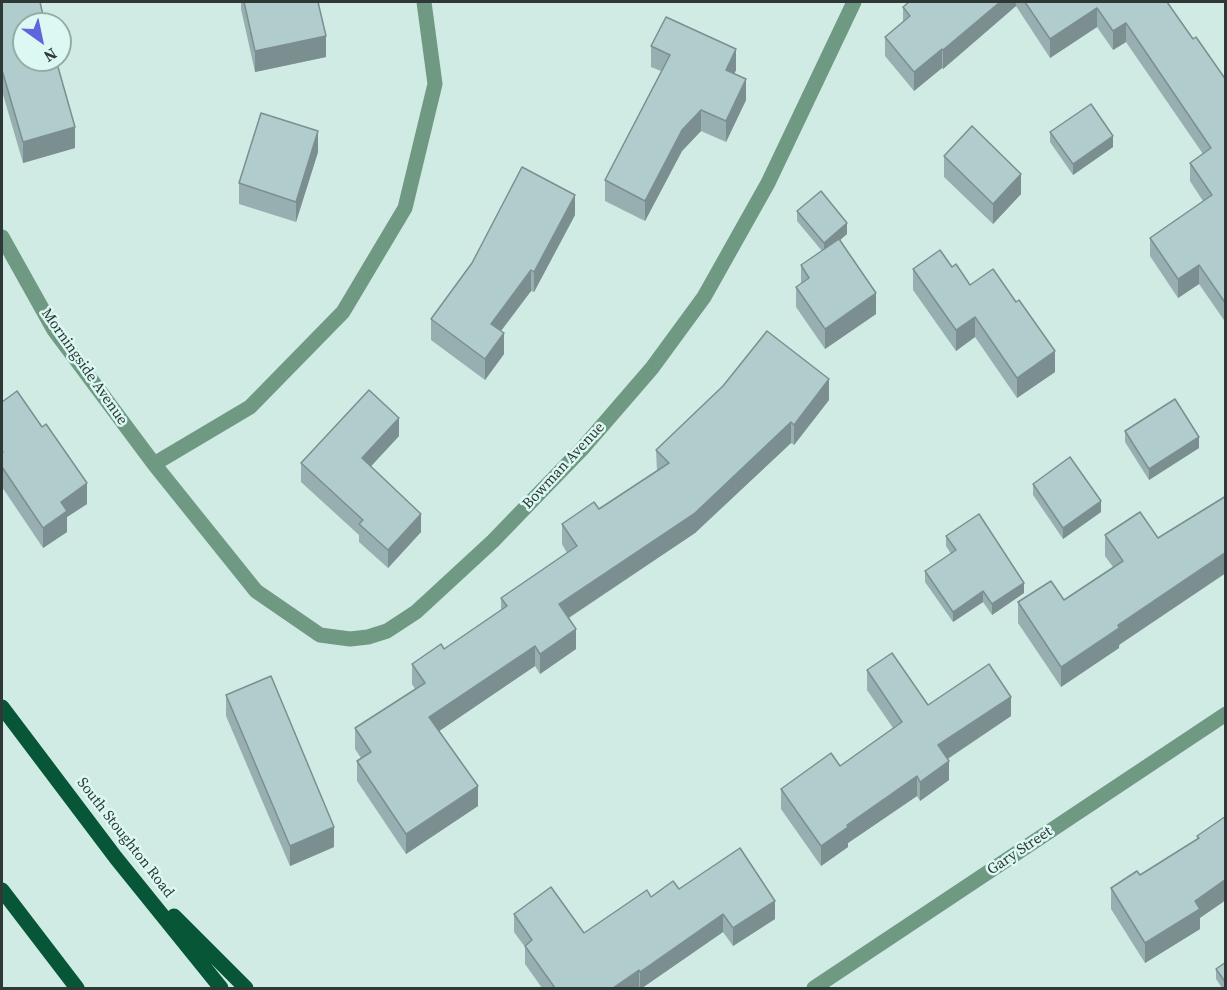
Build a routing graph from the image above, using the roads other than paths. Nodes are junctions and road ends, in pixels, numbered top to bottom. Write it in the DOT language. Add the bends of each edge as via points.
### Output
graph roads {
  1 [pos="424,2"];
  2 [pos="854,2"];
  3 [pos="2,237"];
  4 [pos="154,464"];
  5 [pos="2,707"];
  6 [pos="1226,714"];
  7 [pos="116,858"];
  8 [pos="2,890"];
  9 [pos="77,988"];
  10 [pos="221,988"];
  11 [pos="246,988"];
  12 [pos="814,988"];
  1 -- 4 [label="street" via="435,84 405,208 343,312 250,407"];
  2 -- 4 [label="street, Bowman Avenue" via="768,183 697,306 652,368 582,449 493,541 416,612 387,631 368,637 320,635 256,591"];
  3 -- 4 [label="street, Morningside Avenue" via="54,330"];
  5 -- 7 [label="main road, South Stoughton Road"];
  6 -- 12 [label="street, Gary Street"];
  7 -- 10 [label="main road, South Stoughton Road"];
  7 -- 11 [label="main road"];
  8 -- 9 [label="main road"];
}
